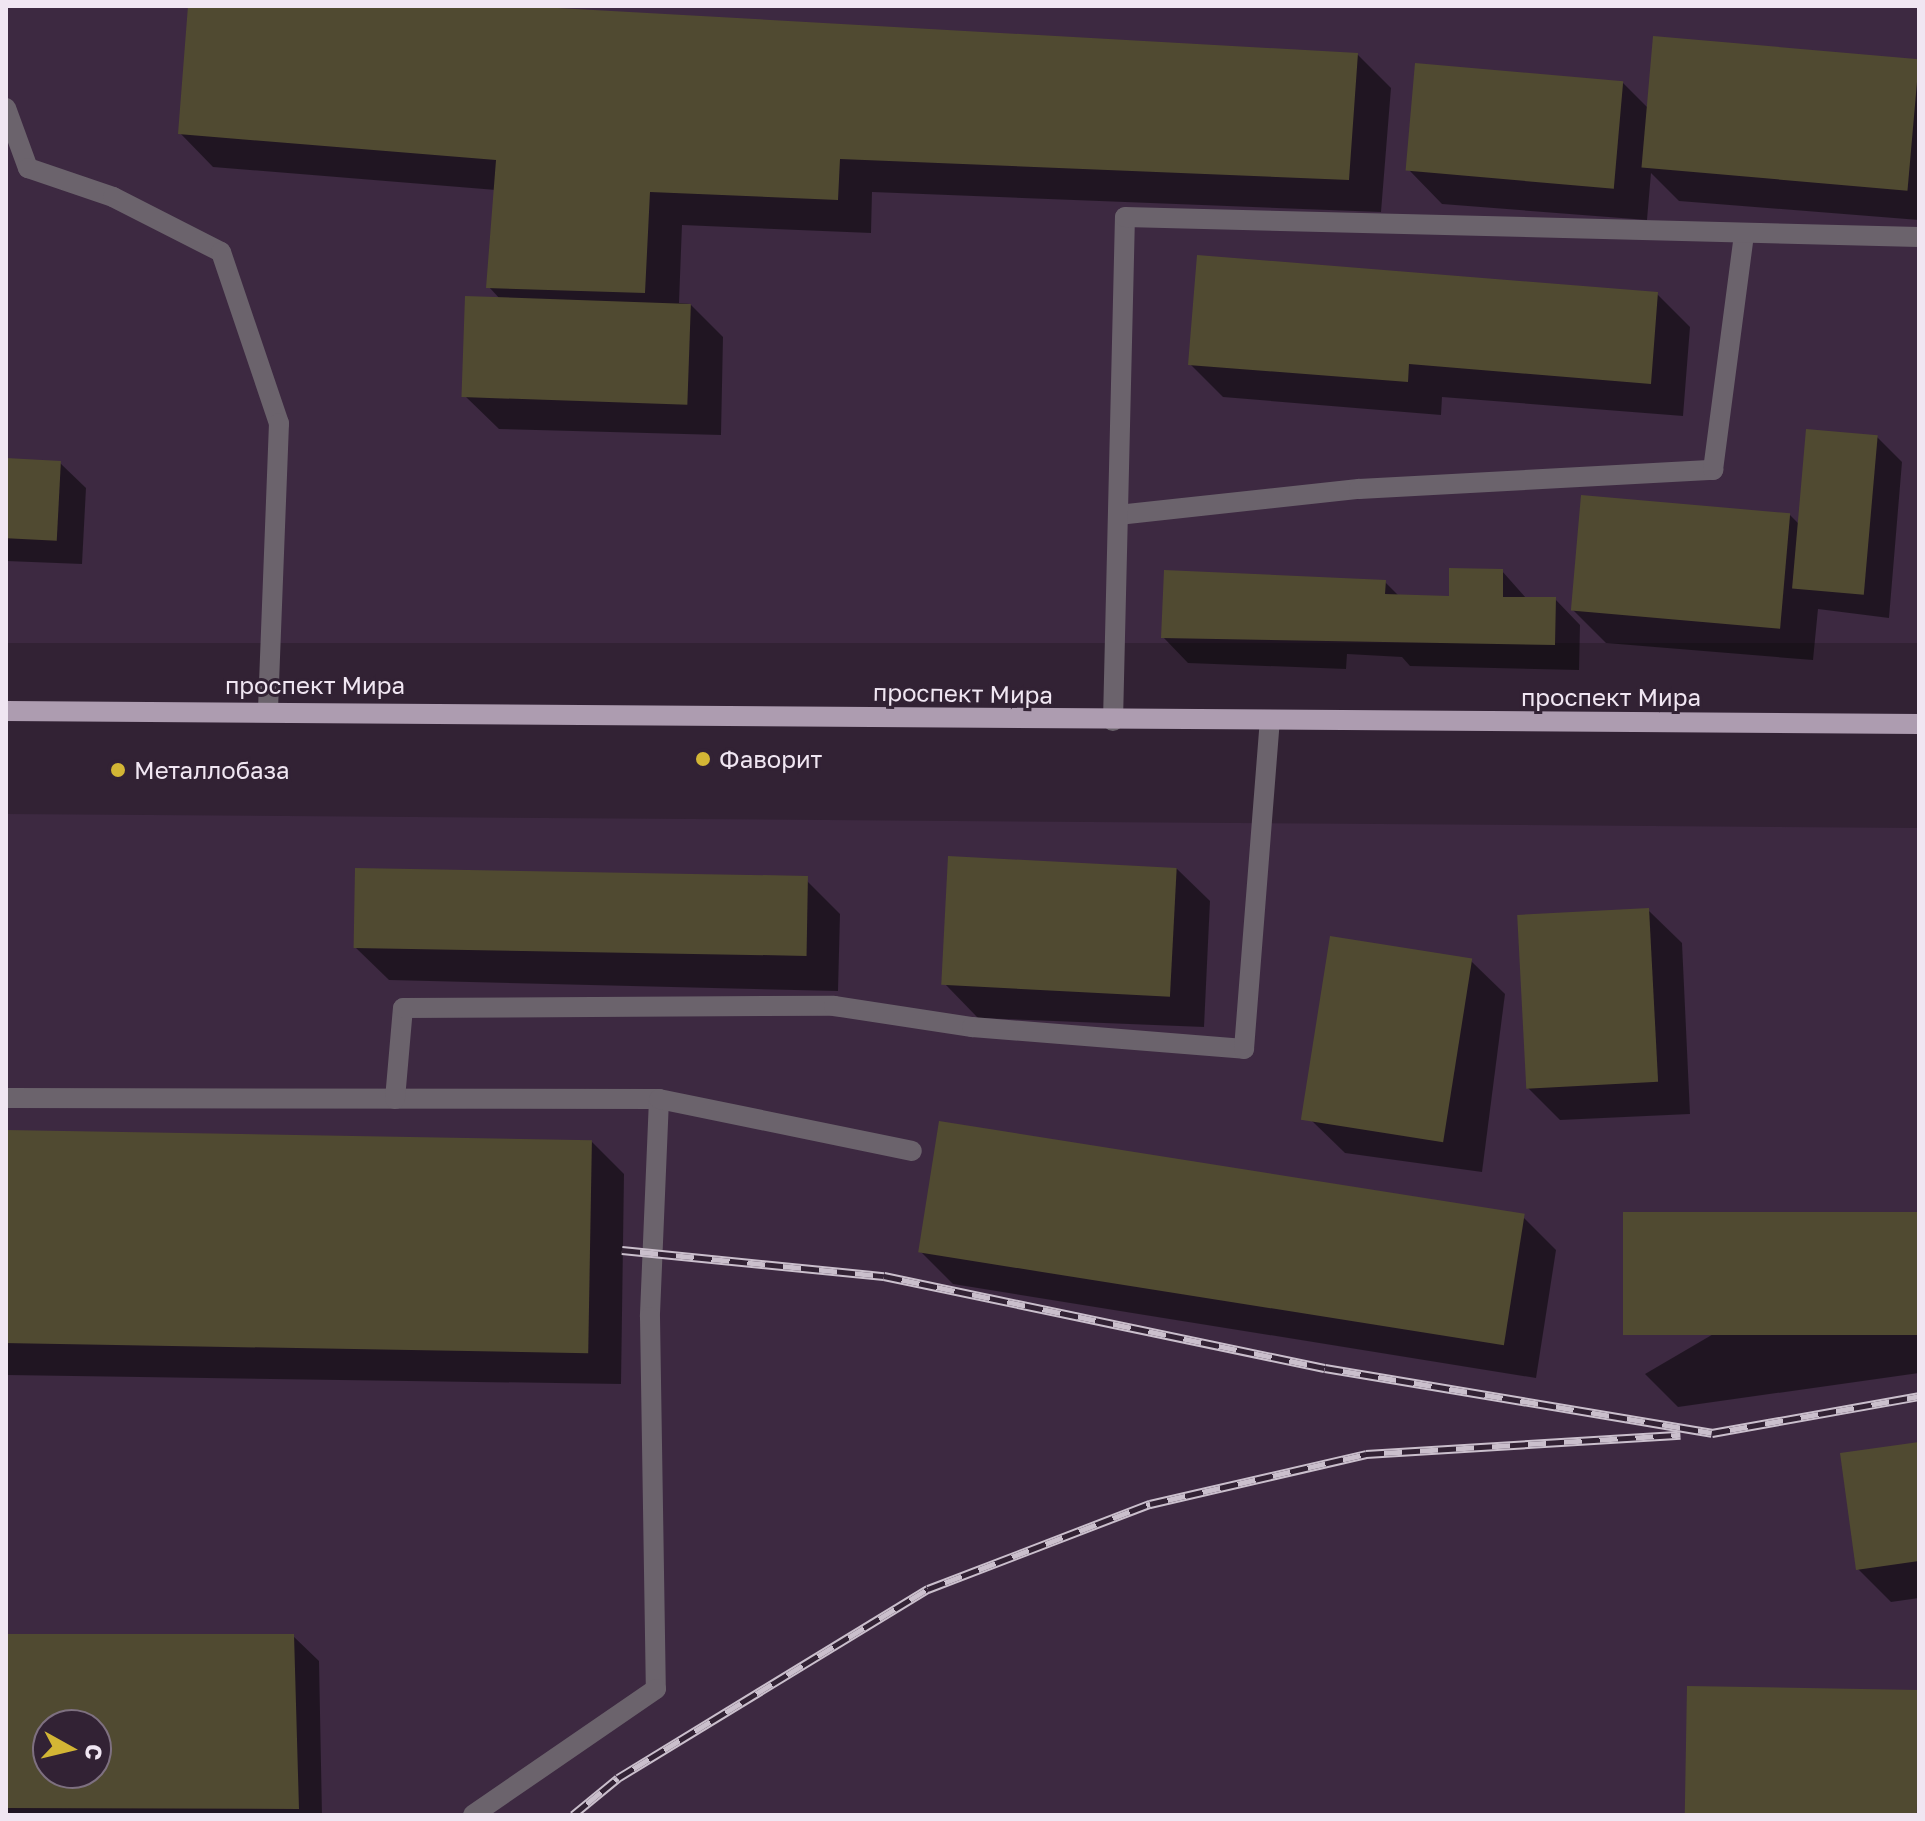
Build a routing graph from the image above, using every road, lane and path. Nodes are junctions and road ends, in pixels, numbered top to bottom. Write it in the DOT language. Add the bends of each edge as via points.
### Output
graph roads {
  1 [pos="6,108"];
  2 [pos="1744,233"];
  3 [pos="1919,237"];
  4 [pos="1118,515"];
  5 [pos="268,710"];
  6 [pos="6,711"];
  7 [pos="1113,721"];
  8 [pos="1270,721"];
  9 [pos="1919,724"];
  10 [pos="6,1098"];
  11 [pos="395,1099"];
  12 [pos="659,1099"];
  13 [pos="912,1151"];
  14 [pos="473,1815"];
  1 -- 5 [label="lane" via="28,168 113,197 221,252 279,423"];
  2 -- 3 [label="lane"];
  2 -- 4 [label="lane" via="1713,470 1359,489"];
  2 -- 4 [label="lane" via="1125,217"];
  4 -- 7 [label="lane"];
  5 -- 6 [label="main road, проспект Мира"];
  5 -- 7 [label="main road, проспект Мира"];
  7 -- 8 [label="main road, проспект Мира"];
  8 -- 9 [label="main road, проспект Мира"];
  8 -- 11 [label="lane" via="1244,1049 972,1027 834,1006 403,1008"];
  10 -- 11 [label="lane"];
  11 -- 12 [label="lane"];
  12 -- 13 [label="lane"];
  12 -- 14 [label="lane" via="650,1317 656,1689"];
}
